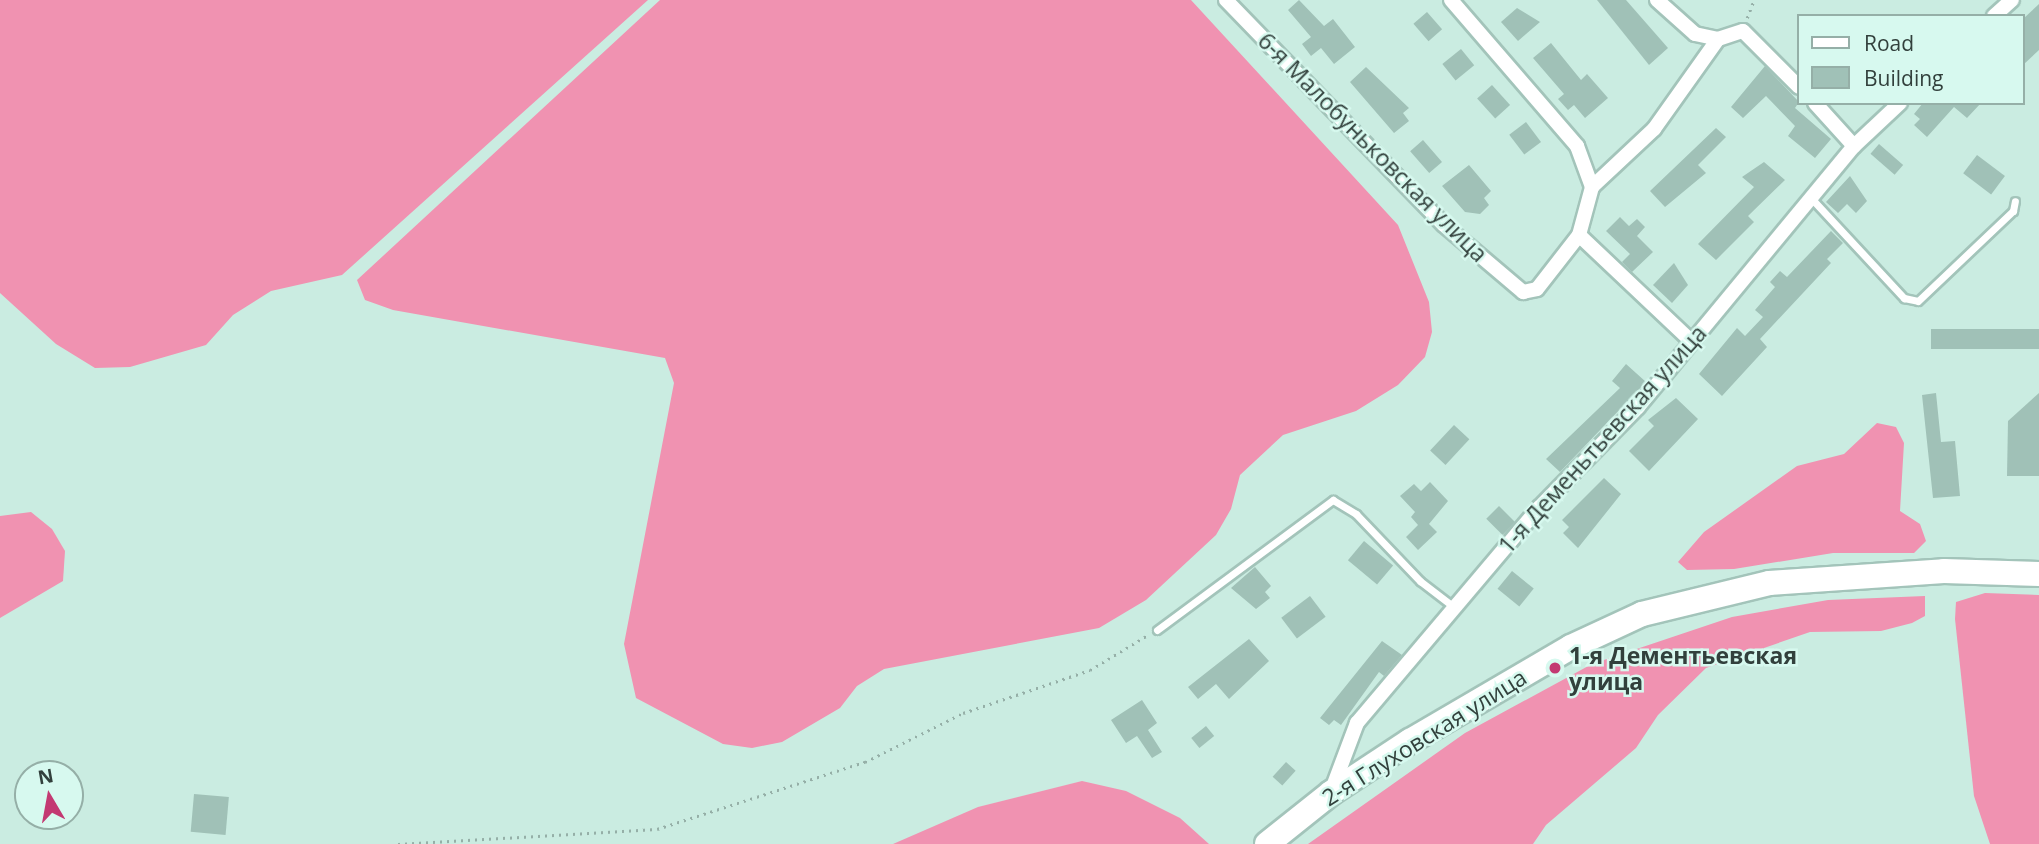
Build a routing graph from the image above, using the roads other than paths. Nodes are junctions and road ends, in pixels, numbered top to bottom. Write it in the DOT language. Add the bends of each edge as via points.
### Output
graph roads {
  1 [pos="1226,0"];
  2 [pos="1451,0"];
  3 [pos="1657,0"];
  4 [pos="2012,0"];
  5 [pos="1996,14"];
  6 [pos="1718,39"];
  7 [pos="1798,86"];
  8 [pos="1817,105"];
  9 [pos="1898,105"];
  10 [pos="1854,146"];
  11 [pos="1592,187"];
  12 [pos="1811,198"];
  13 [pos="2015,201"];
  14 [pos="1579,235"];
  15 [pos="1691,341"];
  16 [pos="2039,574"];
  17 [pos="1456,609"];
  18 [pos="1157,630"];
  19 [pos="1331,793"];
  20 [pos="1267,844"];
  1 -- 14 [label="street, 6-я Малобуньковская улица" via="1444,225 1523,292 1537,289"];
  2 -- 11 [label="street" via="1577,146"];
  3 -- 6 [label="street" via="1695,34"];
  4 -- 5 [label="street"];
  6 -- 7 [label="street" via="1743,31"];
  6 -- 11 [label="street" via="1654,129"];
  8 -- 10 [label="street"];
  9 -- 10 [label="street, 1-я Деменьтьевская улица"];
  10 -- 12 [label="street, 1-я Деменьтьевская улица"];
  11 -- 14 [label="street"];
  12 -- 13 [label="lane" via="1904,298 1918,301 2013,211"];
  12 -- 15 [label="street, 1-я Деменьтьевская улица"];
  14 -- 15 [label="street"];
  15 -- 17 [label="street, 1-я Деменьтьевская улица"];
  16 -- 19 [label="highway, 2-я Глуховская улица" via="1849,575 1692,598 1571,647"];
  17 -- 18 [label="lane" via="1420,581 1356,514 1333,500"];
  17 -- 19 [label="street, 1-я Деменьтьевская улица" via="1357,723"];
  19 -- 20 [label="highway, 2-я Глуховская улица"];
}
